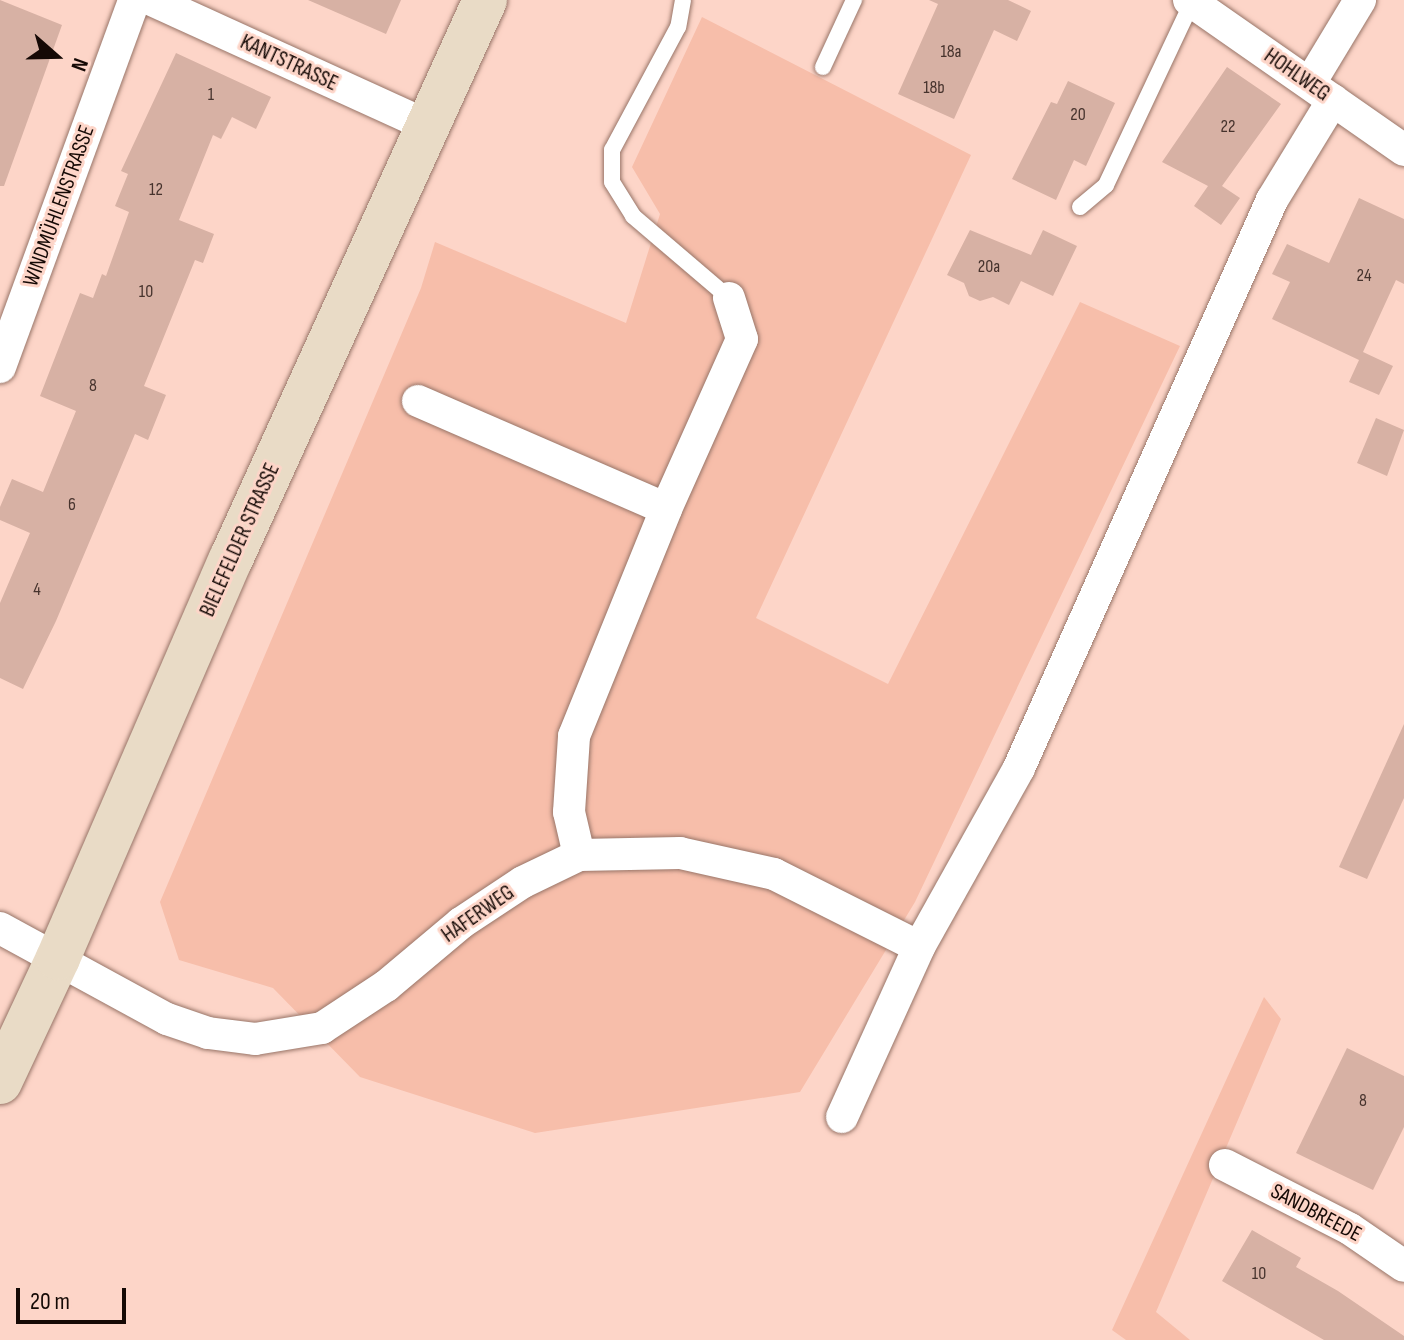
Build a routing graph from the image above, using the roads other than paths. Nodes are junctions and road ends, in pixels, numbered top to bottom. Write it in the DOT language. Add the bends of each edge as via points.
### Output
graph roads {
  1 [pos="134,0"];
  2 [pos="152,0"];
  3 [pos="485,0"];
  4 [pos="683,0"];
  5 [pos="854,0"];
  6 [pos="1360,0"];
  7 [pos="1191,1"];
  8 [pos="823,67"];
  9 [pos="1321,92"];
  10 [pos="426,125"];
  11 [pos="1404,150"];
  12 [pos="1080,207"];
  13 [pos="729,298"];
  14 [pos="0,367"];
  15 [pos="418,401"];
  16 [pos="666,509"];
  17 [pos="579,855"];
  18 [pos="0,928"];
  19 [pos="919,947"];
  20 [pos="58,958"];
  21 [pos="0,1082"];
  22 [pos="842,1117"];
  23 [pos="1225,1165"];
  24 [pos="1404,1266"];
  1 -- 14 [label="street, WINDMÜHLENSTRASSE"];
  2 -- 10 [label="street, KANTSTRASSE"];
  3 -- 10 [label="main road, BIELEFELDER STRASSE"];
  4 -- 13 [label="lane" via="678,27 612,150 612,182 633,216"];
  5 -- 8 [label="lane"];
  6 -- 9 [label="street"];
  7 -- 9 [label="street, HOHLWEG"];
  7 -- 12 [label="lane" via="1106,185"];
  9 -- 11 [label="street, HOHLWEG"];
  9 -- 19 [label="street" via="1019,768"];
  10 -- 20 [label="main road, BIELEFELDER STRASSE"];
  13 -- 16 [label="street" via="742,339"];
  15 -- 16 [label="street"];
  16 -- 17 [label="street" via="574,736 569,812"];
  17 -- 19 [label="street, HAFERWEG" via="680,853 730,862 774,874"];
  17 -- 20 [label="street, HAFERWEG" via="523,882 461,923 386,986 322,1028 255,1039 208,1033 167,1019"];
  18 -- 20 [label="street, HAFERWEG"];
  19 -- 22 [label="street"];
  20 -- 21 [label="main road, BIELEFELDER STRASSE"];
  23 -- 24 [label="street, SANDBREEDE" via="1350,1229"];
}
